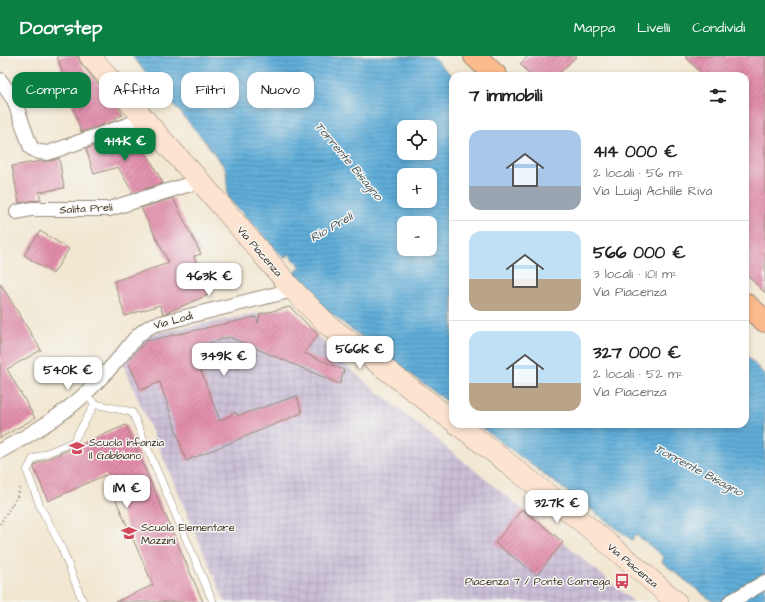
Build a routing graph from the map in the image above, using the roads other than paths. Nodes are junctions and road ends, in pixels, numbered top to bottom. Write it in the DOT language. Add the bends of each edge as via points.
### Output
graph roads {
  1 [pos="90,56"];
  2 [pos="475,56"];
  3 [pos="492,72"];
  4 [pos="0,80"];
  5 [pos="144,119"];
  6 [pos="200,180"];
  7 [pos="17,212"];
  8 [pos="293,290"];
  9 [pos="749,307"];
  10 [pos="765,321"];
  11 [pos="85,394"];
  12 [pos="95,404"];
  13 [pos="449,418"];
  14 [pos="462,428"];
  15 [pos="0,451"];
  16 [pos="765,582"];
  17 [pos="83,602"];
  18 [pos="213,602"];
  19 [pos="676,602"];
  20 [pos="730,602"];
  1 -- 5 [label="main road, Via Piacenza"];
  2 -- 3 [label="main road"];
  4 -- 5 [label="street" via="14,100 30,148 39,152 48,153"];
  5 -- 6 [label="main road, Via Piacenza"];
  6 -- 7 [label="street, Salita Preli" via="109,209 31,209"];
  6 -- 8 [label="main road, Via Piacenza"];
  8 -- 11 [label="street, Via Lodi" via="152,325 145,329"];
  8 -- 13 [label="main road, Via Piacenza" via="328,324"];
  9 -- 10 [label="main road"];
  11 -- 12 [label="lane"];
  11 -- 15 [label="street, Via Lodi" via="48,423"];
  12 -- 17 [label="lane" via="73,442 33,459 27,470 40,506 60,544"];
  12 -- 18 [label="lane" via="132,412"];
  14 -- 19 [label="main road, Via Piacenza"];
  16 -- 20 [label="street"];
}
